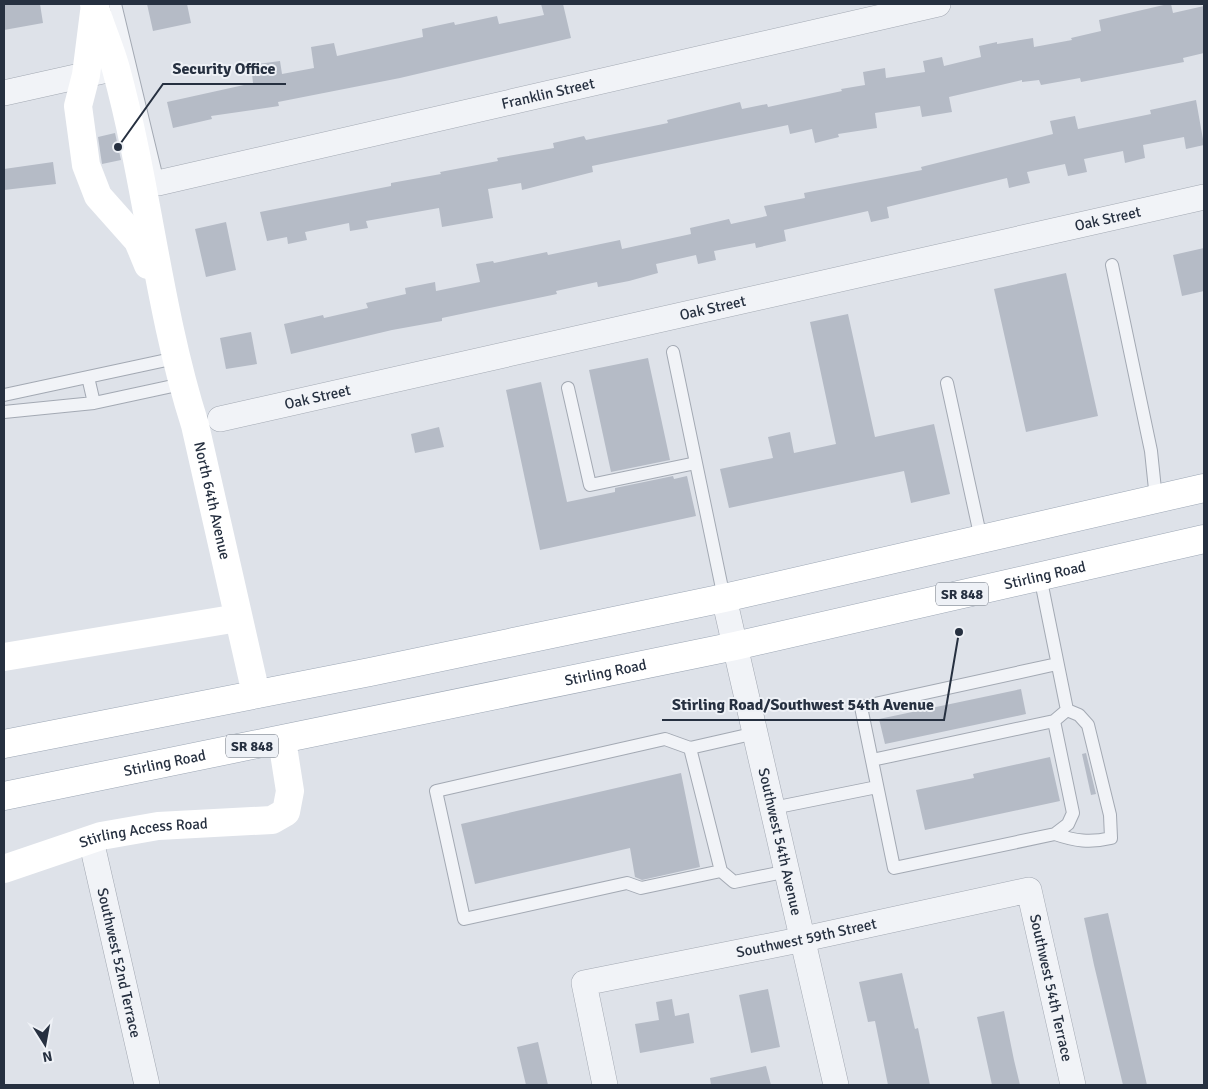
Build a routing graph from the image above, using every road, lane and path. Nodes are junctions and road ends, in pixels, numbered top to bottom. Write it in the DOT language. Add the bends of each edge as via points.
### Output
graph roads {
  1 [pos="101,4"];
  2 [pos="938,4"];
  3 [pos="116,68"];
  4 [pos="86,75"];
  5 [pos="4,93"];
  6 [pos="158,183"];
  7 [pos="1204,197"];
  8 [pos="1112,265"];
  9 [pos="166,308"];
  10 [pos="673,352"];
  11 [pos="179,371"];
  12 [pos="88,377"];
  13 [pos="947,383"];
  14 [pos="568,388"];
  15 [pos="4,395"];
  16 [pos="94,403"];
  17 [pos="4,412"];
  18 [pos="220,420"];
  19 [pos="696,463"];
  20 [pos="1204,488"];
  21 [pos="1156,499"];
  22 [pos="982,539"];
  23 [pos="1204,539"];
  24 [pos="1040,576"];
  25 [pos="724,598"];
  26 [pos="238,618"];
  27 [pos="736,646"];
  28 [pos="4,657"];
  29 [pos="1057,664"];
  30 [pos="256,694"];
  31 [pos="1067,710"];
  32 [pos="1054,721"];
  33 [pos="756,733"];
  34 [pos="282,740"];
  35 [pos="4,744"];
  36 [pos="690,748"];
  37 [pos="872,760"];
  38 [pos="877,787"];
  39 [pos="4,796"];
  40 [pos="773,808"];
  41 [pos="1054,834"];
  42 [pos="90,840"];
  43 [pos="4,869"];
  44 [pos="721,871"];
  45 [pos="788,871"];
  46 [pos="1029,890"];
  47 [pos="804,939"];
  48 [pos="147,1085"];
  49 [pos="606,1085"];
  50 [pos="836,1085"];
  51 [pos="1073,1085"];
  1 -- 3 [label="main road, North 64th Avenue"];
  1 -- 4 [label="main road, North 64th Avenue"];
  1 -- 6 [label="lane"];
  2 -- 6 [label="street, Franklin Street"];
  3 -- 4 [label="street"];
  3 -- 9 [label="main road, North 64th Avenue"];
  4 -- 5 [label="street"];
  4 -- 9 [label="main road, North 64th Avenue" via="78,106 86,165 98,196 138,241"];
  7 -- 18 [label="street, Oak Street"];
  8 -- 21 [label="lane" via="1151,451"];
  9 -- 11 [label="main road, North 64th Avenue"];
  10 -- 19 [label="lane"];
  11 -- 12 [label="lane"];
  11 -- 16 [label="lane"];
  11 -- 26 [label="main road, North 64th Avenue" via="195,425"];
  12 -- 15 [label="lane"];
  12 -- 16 [label="lane"];
  13 -- 22 [label="lane"];
  14 -- 19 [label="lane" via="590,485"];
  16 -- 17 [label="lane"];
  19 -- 25 [label="lane"];
  20 -- 21 [label="main road"];
  21 -- 22 [label="main road"];
  22 -- 25 [label="main road"];
  23 -- 24 [label="main road, Stirling Road / SR 848"];
  24 -- 27 [label="main road, Stirling Road / SR 848"];
  24 -- 29 [label="lane"];
  25 -- 27 [label="street, Southwest 54th Avenue"];
  25 -- 30 [label="main road"];
  26 -- 28 [label="main road"];
  26 -- 30 [label="main road, North 64th Avenue"];
  27 -- 33 [label="street, Southwest 54th Avenue"];
  27 -- 34 [label="main road, Stirling Road / SR 848"];
  29 -- 31 [label="lane"];
  29 -- 37 [label="lane" via="861,707"];
  30 -- 35 [label="main road"];
  31 -- 32 [label="lane"];
  31 -- 41 [label="lane" via="1079,715 1088,725 1110,815 1111,838 1073,841"];
  32 -- 37 [label="lane"];
  32 -- 41 [label="lane" via="1073,814 1068,824"];
  33 -- 36 [label="lane"];
  33 -- 40 [label="street, Southwest 54th Avenue"];
  34 -- 39 [label="main road, Stirling Road / SR 848"];
  34 -- 42 [label="main road, Stirling Access Road" via="290,791 286,812 272,820 158,826"];
  36 -- 44 [label="lane"];
  36 -- 44 [label="lane" via="665,739 436,791 464,919 627,883 641,888"];
  37 -- 38 [label="lane"];
  38 -- 40 [label="lane"];
  38 -- 41 [label="lane" via="894,868"];
  40 -- 45 [label="street, Southwest 54th Avenue"];
  42 -- 43 [label="main road, Stirling Access Road"];
  42 -- 48 [label="street, Southwest 52nd Terrace"];
  44 -- 45 [label="lane" via="734,882"];
  45 -- 47 [label="street, Southwest 54th Avenue"];
  46 -- 47 [label="street, Southwest 59th Street"];
  46 -- 51 [label="street, Southwest 54th Terrace"];
  47 -- 49 [label="street, Southwest 59th Street" via="584,983"];
  47 -- 50 [label="street, Southwest 54th Avenue"];
}
